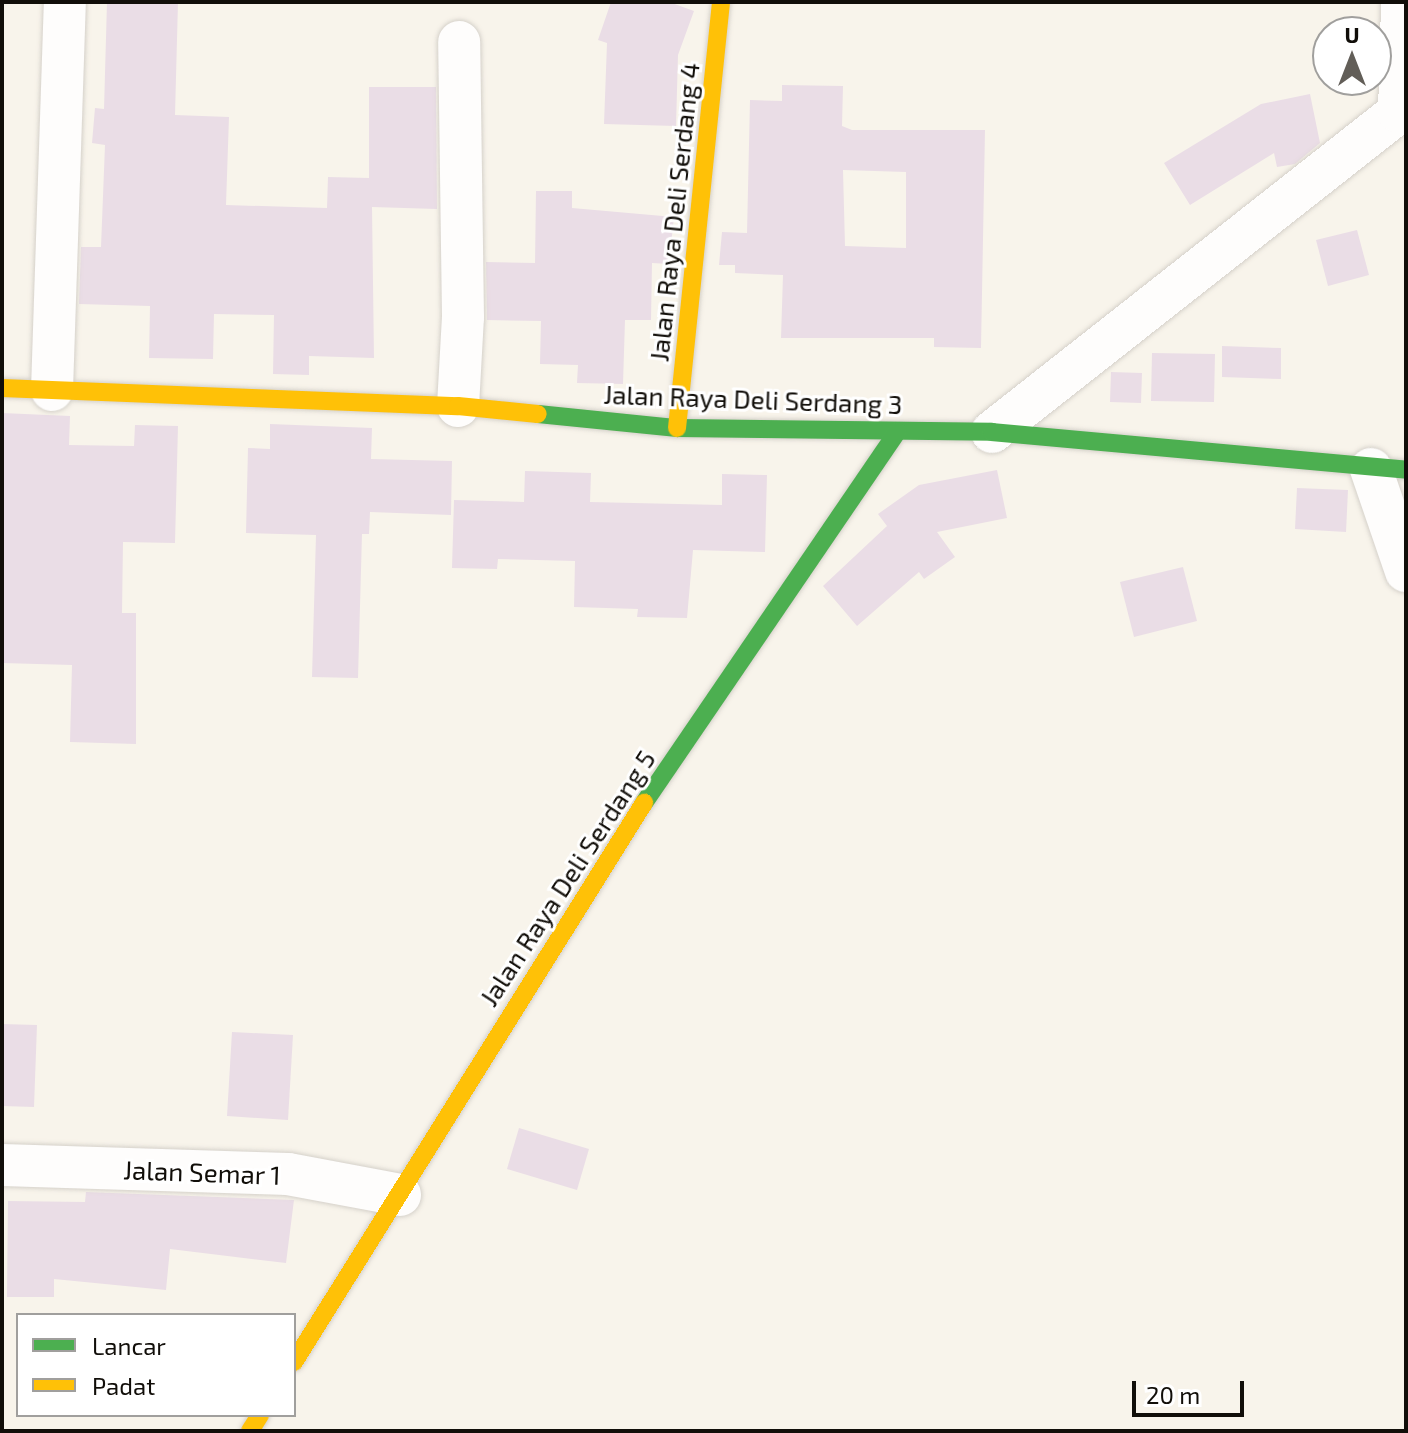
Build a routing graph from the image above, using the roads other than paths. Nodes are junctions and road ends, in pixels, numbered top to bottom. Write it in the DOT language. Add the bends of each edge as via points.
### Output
graph roads {
  1 [pos="65,2"];
  2 [pos="721,2"];
  3 [pos="1402,2"];
  4 [pos="459,42"];
  5 [pos="2,388"];
  6 [pos="52,390"];
  7 [pos="458,406"];
  8 [pos="677,428"];
  9 [pos="898,431"];
  10 [pos="992,432"];
  11 [pos="1389,470"];
  12 [pos="1406,571"];
  13 [pos="2,1165"];
  14 [pos="387,1190"];
  15 [pos="296,1358"];
  1 -- 6 [label="street"];
  2 -- 8 [label="street, Jalan Raya Deli Serdang 4"];
  3 -- 10 [label="street" via="1399,112"];
  4 -- 7 [label="street" via="463,317"];
  5 -- 6 [label="street, Jalan Raya Deli Serdang 3"];
  6 -- 7 [label="street, Jalan Raya Deli Serdang 3"];
  7 -- 8 [label="street, Jalan Raya Deli Serdang 3"];
  8 -- 9 [label="street, Jalan Raya Deli Serdang 3"];
  9 -- 10 [label="street, Jalan Raya Deli Serdang 3"];
  9 -- 14 [label="street, Jalan Raya Deli Serdang 5"];
  10 -- 11 [label="street, Jalan Raya Deli Serdang 3"];
  11 -- 12 [label="street"];
  13 -- 14 [label="street, Jalan Semar 1" via="288,1174"];
  14 -- 15 [label="street, Jalan Raya Deli Serdang 5"];
}
